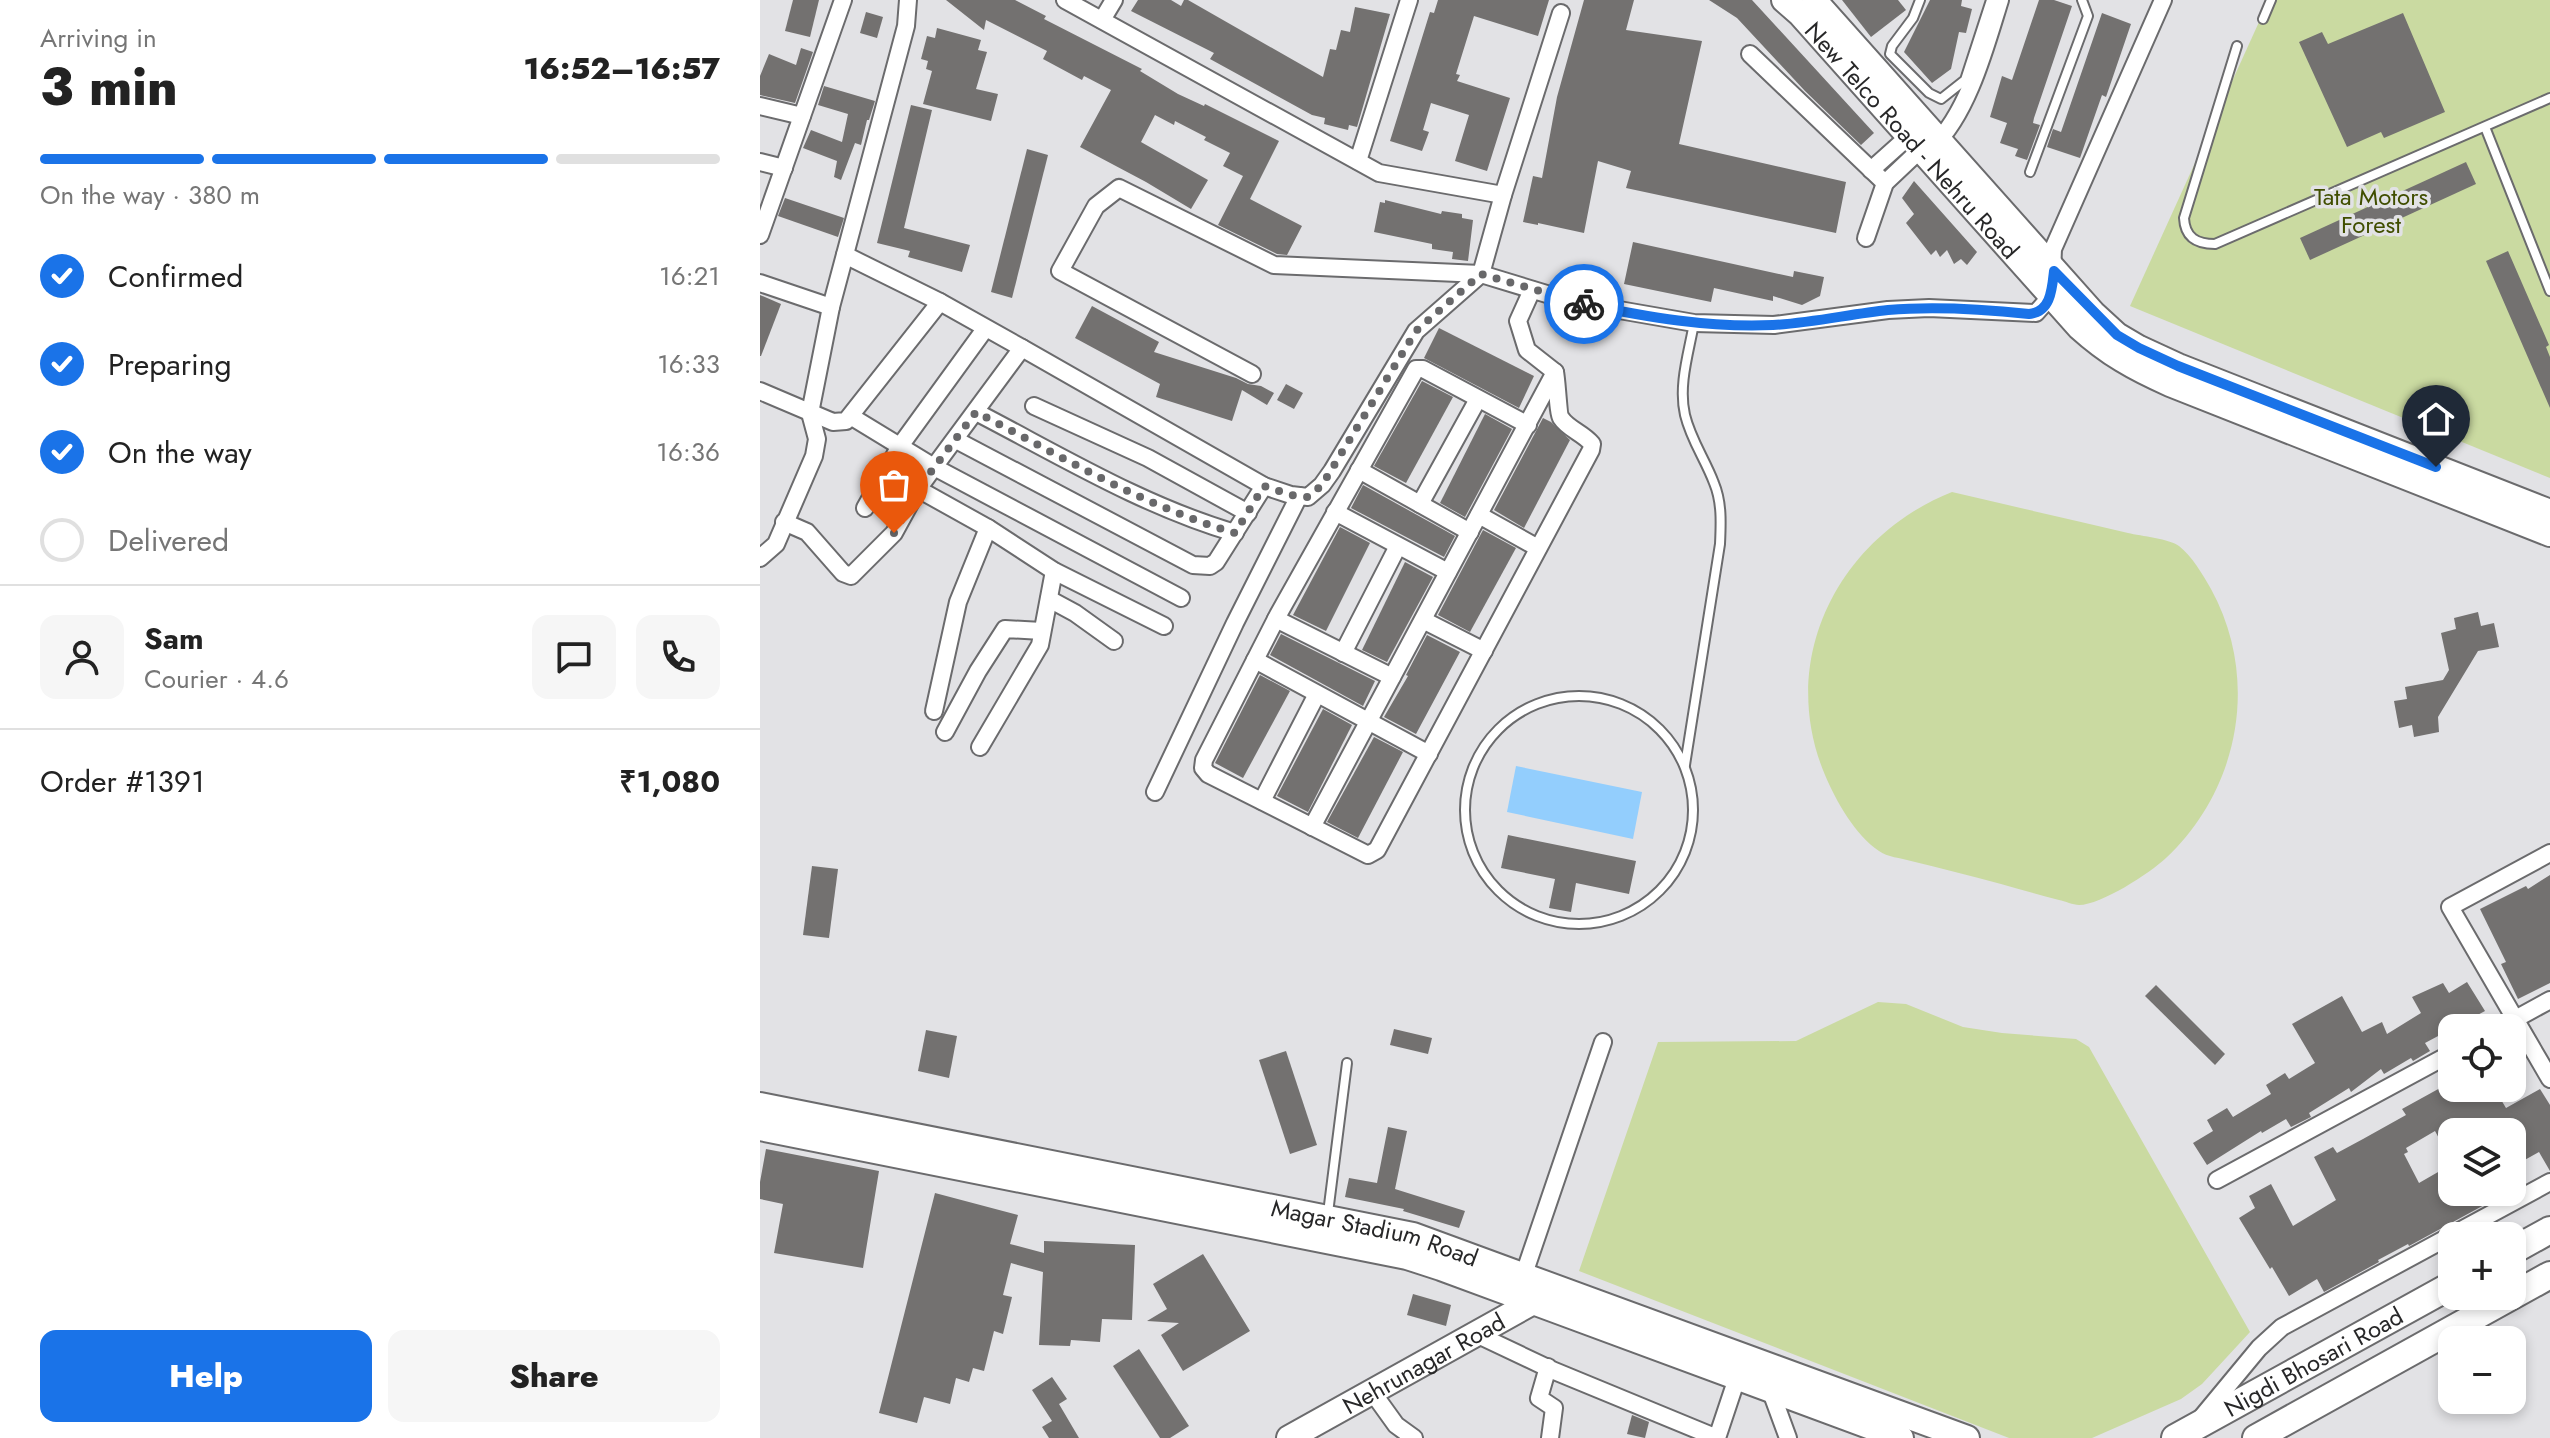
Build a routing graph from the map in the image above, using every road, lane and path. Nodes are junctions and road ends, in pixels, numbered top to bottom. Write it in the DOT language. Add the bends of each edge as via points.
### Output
graph roads {
  1 [pos="843,0"];
  2 [pos="908,0"];
  3 [pos="1065,0"];
  4 [pos="1114,0"];
  5 [pos="1409,0"];
  6 [pos="1784,0"];
  7 [pos="1814,0"];
  8 [pos="1920,0"];
  9 [pos="1991,0"];
  10 [pos="2000,0"];
  11 [pos="2082,0"];
  12 [pos="2163,0"];
  13 [pos="2271,0"];
  14 [pos="1561,13"];
  15 [pos="2263,19"];
  16 [pos="1102,20"];
  17 [pos="2237,46"];
  18 [pos="1750,54"];
  19 [pos="2550,98"];
  20 [pos="760,106"];
  21 [pos="802,116"];
  22 [pos="2485,127"];
  23 [pos="1924,145"];
  24 [pos="1358,161"];
  25 [pos="760,162"];
  26 [pos="784,168"];
  27 [pos="1871,170"];
  28 [pos="2030,172"];
  29 [pos="1885,183"];
  30 [pos="1503,195"];
  31 [pos="760,235"];
  32 [pos="1866,238"];
  33 [pos="845,255"];
  34 [pos="2054,271"];
  35 [pos="1481,274"];
  36 [pos="760,283"];
  37 [pos="1532,290"];
  38 [pos="2550,291"];
  39 [pos="2051,296"];
  40 [pos="940,302"];
  41 [pos="831,307"];
  42 [pos="1694,323"];
  43 [pos="985,329"];
  44 [pos="1022,348"];
  45 [pos="1555,372"];
  46 [pos="1252,374"];
  47 [pos="760,391"];
  48 [pos="1478,399"];
  49 [pos="1034,406"];
  50 [pos="976,412"];
  51 [pos="810,413"];
  52 [pos="852,417"];
  53 [pos="1528,425"];
  54 [pos="956,440"];
  55 [pos="900,446"];
  56 [pos="934,467"];
  57 [pos="1359,470"];
  58 [pos="1264,486"];
  59 [pos="918,489"];
  60 [pos="1299,496"];
  61 [pos="1420,504"];
  62 [pos="865,508"];
  63 [pos="1335,512"];
  64 [pos="2550,512"];
  65 [pos="1248,513"];
  66 [pos="1479,515"];
  67 [pos="784,522"];
  68 [pos="988,528"];
  69 [pos="1470,532"];
  70 [pos="1235,533"];
  71 [pos="2550,534"];
  72 [pos="1398,546"];
  73 [pos="1538,548"];
  74 [pos="760,558"];
  75 [pos="1054,571"];
  76 [pos="1448,572"];
  77 [pos="1181,598"];
  78 [pos="1049,599"];
  79 [pos="1276,619"];
  80 [pos="1423,620"];
  81 [pos="1164,626"];
  82 [pos="1042,631"];
  83 [pos="1114,641"];
  84 [pos="1484,651"];
  85 [pos="1343,653"];
  86 [pos="1255,660"];
  87 [pos="1392,677"];
  88 [pos="1317,694"];
  89 [pos="934,711"];
  90 [pos="1368,722"];
  91 [pos="945,732"];
  92 [pos="980,747"];
  93 [pos="1429,754"];
  94 [pos="1685,766"];
  95 [pos="1155,792"];
  96 [pos="1262,801"];
  97 [pos="1312,827"];
  98 [pos="2550,853"];
  99 [pos="2550,1000"];
  100 [pos="2512,1014"];
  101 [pos="2524,1014"];
  102 [pos="2526,1038"];
  103 [pos="1603,1042"];
  104 [pos="2438,1061"];
  105 [pos="1347,1063"];
  106 [pos="2550,1079"];
  107 [pos="760,1105"];
  108 [pos="760,1128"];
  109 [pos="2217,1180"];
  110 [pos="2550,1182"];
  111 [pos="1327,1217"];
  112 [pos="2550,1230"];
  113 [pos="2526,1243"];
  114 [pos="1524,1274"];
  115 [pos="2550,1275"];
  116 [pos="1559,1287"];
  117 [pos="2438,1293"];
  118 [pos="1533,1302"];
  119 [pos="1476,1334"];
  120 [pos="1741,1366"];
  121 [pos="1548,1367"];
  122 [pos="1770,1389"];
  123 [pos="1373,1393"];
  124 [pos="2184,1433"];
  125 [pos="1289,1438"];
  126 [pos="1414,1438"];
  127 [pos="1550,1438"];
  128 [pos="1717,1438"];
  129 [pos="1788,1438"];
  130 [pos="1901,1438"];
  131 [pos="1967,1438"];
  132 [pos="2256,1438"];
  1 -- 21 [label="street"];
  2 -- 33 [label="street" via="906,26"];
  3 -- 16 [label="street"];
  4 -- 16 [label="street"];
  5 -- 24 [label="street"];
  6 -- 23 [label="street, New Telco Road - Nehru Road"];
  7 -- 23 [label="street, New Telco Road - Nehru Road"];
  8 -- 9 [label="lane" via="1890,54 1941,99 1965,80"];
  10 -- 23 [label="street" via="1979,68 1959,109"];
  11 -- 28 [label="lane" via="2088,16"];
  12 -- 34 [label="street" via="2053,249"];
  13 -- 15 [label="lane"];
  14 -- 30 [label="street"];
  16 -- 24 [label="street"];
  17 -- 22 [label="lane" via="2184,218 2199,244 2215,244"];
  18 -- 27 [label="street"];
  19 -- 22 [label="lane"];
  20 -- 21 [label="street"];
  21 -- 26 [label="street"];
  22 -- 38 [label="lane"];
  23 -- 27 [label="street"];
  23 -- 29 [label="street"];
  23 -- 34 [label="street, New Telco Road - Nehru Road"];
  23 -- 39 [label="street, New Telco Road - Nehru Road"];
  24 -- 30 [label="street" via="1379,173"];
  25 -- 26 [label="street"];
  26 -- 31 [label="street"];
  27 -- 29 [label="street"];
  29 -- 32 [label="street"];
  30 -- 35 [label="street"];
  33 -- 40 [label="street"];
  33 -- 41 [label="street"];
  34 -- 39 [label="street"];
  34 -- 64 [label="street, New Telco Road - Nehru Road" via="2117,335 2139,348"];
  35 -- 37 [label="street"];
  35 -- 46 [label="street" via="1274,265 1119,188 1096,206 1060,271"];
  35 -- 60 [label="street" via="1416,331 1322,485 1308,497"];
  36 -- 41 [label="street"];
  37 -- 42 [label="street"];
  37 -- 45 [label="street" via="1518,321 1527,350"];
  39 -- 42 [label="street" via="2042,309 2029,314 1929,308 1774,325"];
  39 -- 71 [label="street, New Telco Road - Nehru Road" via="2105,351 2129,366"];
  40 -- 43 [label="street"];
  40 -- 52 [label="street"];
  41 -- 51 [label="street"];
  42 -- 94 [label="lane" via="1684,413 1714,483 1721,519"];
  43 -- 44 [label="street"];
  43 -- 55 [label="street"];
  44 -- 50 [label="street"];
  44 -- 58 [label="street"];
  45 -- 53 [label="street"];
  45 -- 73 [label="street" via="1562,420 1592,444"];
  47 -- 51 [label="street"];
  48 -- 53 [label="street"];
  48 -- 57 [label="street" via="1416,369"];
  48 -- 61 [label="street"];
  49 -- 65 [label="street" via="1148,458"];
  50 -- 54 [label="street"];
  50 -- 70 [label="street" via="1128,492"];
  51 -- 52 [label="street" via="840,423"];
  51 -- 67 [label="street" via="817,439 814,456"];
  52 -- 55 [label="street"];
  53 -- 66 [label="street"];
  54 -- 56 [label="street"];
  54 -- 70 [label="street" via="1193,565 1216,562"];
  55 -- 56 [label="street"];
  55 -- 62 [label="street"];
  56 -- 59 [label="street"];
  56 -- 77 [label="street"];
  57 -- 61 [label="street"];
  57 -- 63 [label="street"];
  58 -- 60 [label="street"];
  58 -- 65 [label="street"];
  59 -- 67 [label="street" via="894,533 851,576 807,532"];
  59 -- 68 [label="street"];
  60 -- 95 [label="street"];
  61 -- 69 [label="street"];
  63 -- 72 [label="street"];
  63 -- 79 [label="street"];
  65 -- 70 [label="street"];
  66 -- 69 [label="street"];
  66 -- 73 [label="street"];
  67 -- 74 [label="street" via="776,544"];
  68 -- 75 [label="street"];
  68 -- 89 [label="street" via="958,602"];
  69 -- 76 [label="street"];
  72 -- 76 [label="street"];
  72 -- 85 [label="street"];
  73 -- 84 [label="street"];
  75 -- 78 [label="street"];
  75 -- 81 [label="street"];
  76 -- 80 [label="street"];
  78 -- 82 [label="street"];
  78 -- 83 [label="street"];
  79 -- 85 [label="street"];
  79 -- 86 [label="street"];
  80 -- 84 [label="street"];
  80 -- 87 [label="street"];
  82 -- 91 [label="street" via="1005,629"];
  82 -- 92 [label="street" via="1040,645"];
  84 -- 93 [label="street"];
  85 -- 87 [label="street"];
  86 -- 88 [label="street"];
  86 -- 96 [label="street" via="1203,768"];
  87 -- 90 [label="street"];
  88 -- 90 [label="street"];
  88 -- 96 [label="street"];
  90 -- 93 [label="street"];
  90 -- 97 [label="street"];
  93 -- 97 [label="street" via="1373,854"];
  94 -- 94 [label="lane" via="1693,806 1687,846 1668,882 1637,909 1599,923 1538,917 1503,895 1479,863 1466,804 1475,764 1498,730 1531,706 1591,696 1630,707 1663,732"];
  96 -- 97 [label="street"];
  98 -- 100 [label="street" via="2450,907"];
  99 -- 101 [label="street"];
  102 -- 106 [label="street"];
  103 -- 114 [label="street"];
  104 -- 109 [label="street"];
  105 -- 111 [label="lane"];
  107 -- 111 [label="street, Magar Stadium Road"];
  108 -- 118 [label="street, Magar Stadium Road" via="1380,1251"];
  110 -- 124 [label="street" via="2282,1327"];
  111 -- 114 [label="street, Magar Stadium Road" via="1413,1235"];
  112 -- 113 [label="main road"];
  114 -- 116 [label="street, Magar Stadium Road"];
  115 -- 132 [label="main road, Nigdi Bhosari Road"];
  116 -- 118 [label="street, Nehrunagar Road"];
  116 -- 120 [label="street, Magar Stadium Road"];
  117 -- 124 [label="main road, Nigdi Bhosari Road"];
  118 -- 119 [label="street, Nehrunagar Road"];
  118 -- 120 [label="street, Magar Stadium Road"];
  119 -- 121 [label="street"];
  119 -- 123 [label="street, Nehrunagar Road"];
  120 -- 122 [label="street, Magar Stadium Road"];
  120 -- 128 [label="street"];
  120 -- 131 [label="street, Magar Stadium Road"];
  121 -- 127 [label="street" via="1539,1398 1554,1408"];
  121 -- 128 [label="street"];
  122 -- 129 [label="street"];
  122 -- 130 [label="street, Magar Stadium Road"];
  123 -- 125 [label="street, Nehrunagar Road"];
  123 -- 126 [label="street" via="1396,1425"];
}
